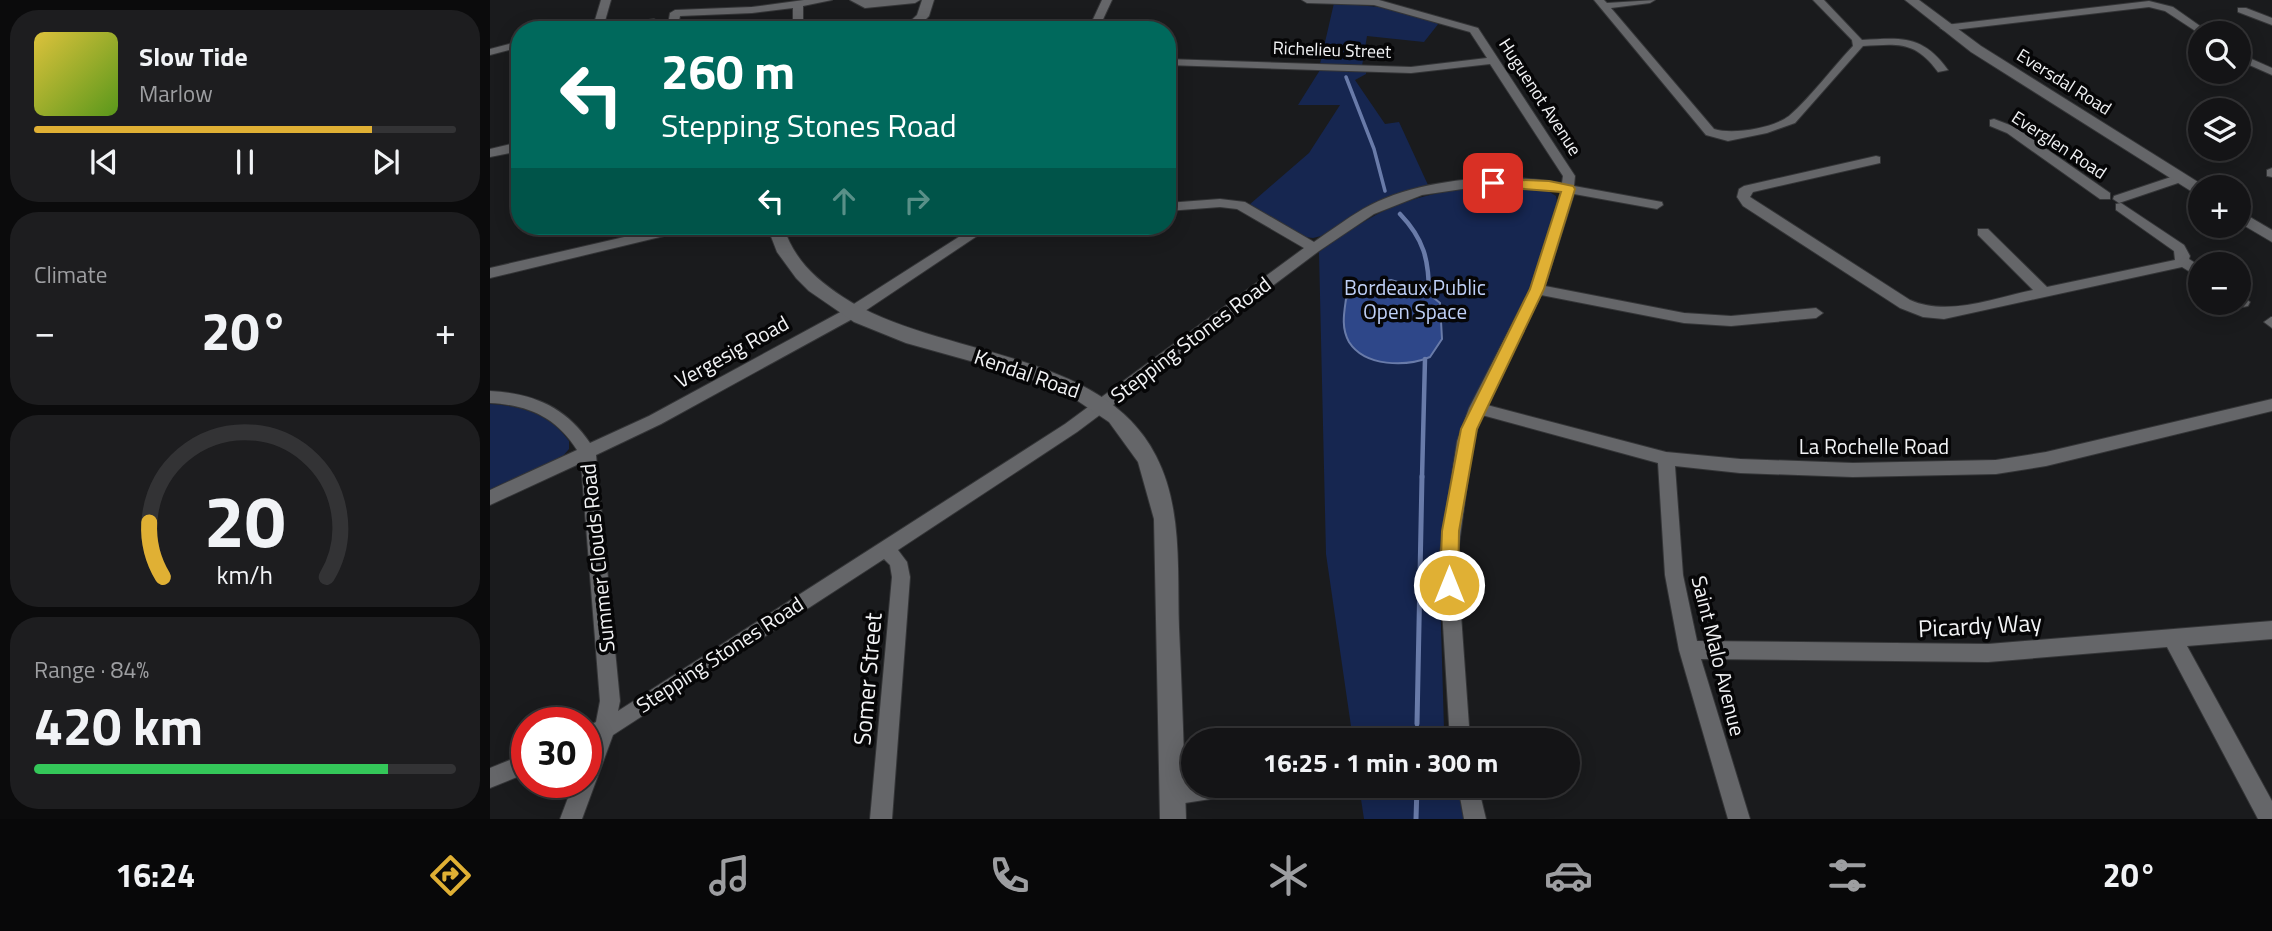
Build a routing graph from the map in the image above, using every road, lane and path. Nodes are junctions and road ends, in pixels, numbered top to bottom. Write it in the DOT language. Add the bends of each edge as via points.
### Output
graph roads {
  1 [pos="606,0"];
  2 [pos="678,0"];
  3 [pos="827,0"];
  4 [pos="855,0"];
  5 [pos="915,0"];
  6 [pos="928,0"];
  7 [pos="1107,0"];
  8 [pos="1307,0"];
  9 [pos="1650,0"];
  10 [pos="1818,0"];
  11 [pos="1911,0"];
  12 [pos="1365,1"];
  13 [pos="2154,2"];
  14 [pos="1602,3"];
  15 [pos="798,4"];
  16 [pos="2242,10"];
  17 [pos="675,13"];
  18 [pos="600,21"];
  19 [pos="674,21"];
  20 [pos="798,21"];
  21 [pos="917,21"];
  22 [pos="1097,21"];
  23 [pos="2188,21"];
  24 [pos="2272,22"];
  25 [pos="1945,27"];
  26 [pos="1859,43"];
  27 [pos="511,46"];
  28 [pos="490,52"];
  29 [pos="1495,60"];
  30 [pos="2251,61"];
  31 [pos="1176,62"];
  32 [pos="2268,68"];
  33 [pos="1942,70"];
  34 [pos="1994,123"];
  35 [pos="511,148"];
  36 [pos="490,153"];
  37 [pos="1876,160"];
  38 [pos="2180,178"];
  39 [pos="2188,183"];
  40 [pos="1568,189"];
  41 [pos="2120,203"];
  42 [pos="1657,205"];
  43 [pos="1176,206"];
  44 [pos="2251,223"];
  45 [pos="1983,232"];
  46 [pos="651,235"];
  47 [pos="780,235"];
  48 [pos="971,235"];
  49 [pos="2272,237"];
  50 [pos="1314,248"];
  51 [pos="2182,261"];
  52 [pos="2188,265"];
  53 [pos="490,273"];
  54 [pos="1537,289"];
  55 [pos="2045,293"];
  56 [pos="851,313"];
  57 [pos="1816,313"];
  58 [pos="490,397"];
  59 [pos="1102,405"];
  60 [pos="2272,405"];
  61 [pos="1477,408"];
  62 [pos="588,454"];
  63 [pos="1666,459"];
  64 [pos="490,498"];
  65 [pos="885,548"];
  66 [pos="2272,630"];
  67 [pos="2172,637"];
  68 [pos="1689,650"];
  69 [pos="1459,728"];
  70 [pos="605,729"];
  71 [pos="602,730"];
  72 [pos="602,737"];
  73 [pos="511,769"];
  74 [pos="490,778"];
  75 [pos="1181,794"];
  76 [pos="1172,795"];
  77 [pos="579,798"];
  78 [pos="1471,798"];
  79 [pos="571,819"];
  80 [pos="881,819"];
  81 [pos="1173,819"];
  82 [pos="1475,819"];
  83 [pos="1739,819"];
  84 [pos="2270,819"];
  1 -- 18 [label="street"];
  2 -- 17 [label="street"];
  3 -- 15 [label="street"];
  4 -- 5 [label="street" via="869,5"];
  6 -- 21 [label="street"];
  7 -- 22 [label="street"];
  8 -- 12 [label="street, Huguenot Avenue"];
  9 -- 14 [label="street"];
  10 -- 26 [label="street"];
  11 -- 25 [label="street, Eversdal Road"];
  12 -- 29 [label="street, Huguenot Avenue" via="1470,28"];
  13 -- 23 [label="street"];
  13 -- 25 [label="street"];
  14 -- 26 [label="street" via="1710,132 1720,136 1763,130 1791,120"];
  15 -- 17 [label="street"];
  15 -- 20 [label="street"];
  16 -- 24 [label="street"];
  17 -- 19 [label="street"];
  25 -- 38 [label="street, Eversdal Road"];
  26 -- 33 [label="street" via="1906,43"];
  27 -- 28 [label="street"];
  29 -- 31 [label="street, Richelieu Street" via="1411,70"];
  29 -- 40 [label="street, Huguenot Avenue" via="1567,171"];
  30 -- 32 [label="street"];
  34 -- 41 [label="street, Everglen Road" via="2105,196 2105,203"];
  35 -- 36 [label="street"];
  37 -- 55 [label="street" via="1749,189 1743,197 1923,312 1944,314"];
  38 -- 39 [label="street, Eversdal Road"];
  38 -- 41 [label="street"];
  40 -- 42 [label="street, Stepping Stones Road"];
  40 -- 50 [label="street, Stepping Stones Road" via="1476,183 1420,191 1369,211"];
  40 -- 54 [label="street"];
  41 -- 51 [label="street" via="2174,244"];
  43 -- 50 [label="street" via="1240,205"];
  44 -- 49 [label="street"];
  45 -- 55 [label="street"];
  46 -- 53 [label="street"];
  47 -- 56 [label="street, Kendal Road" via="795,266 818,290"];
  48 -- 56 [label="street, Vergesig Road"];
  50 -- 59 [label="street, Stepping Stones Road"];
  51 -- 52 [label="street"];
  51 -- 55 [label="street" via="2176,266"];
  54 -- 57 [label="street" via="1707,320"];
  54 -- 61 [label="street"];
  56 -- 59 [label="street, Kendal Road" via="898,332 1057,380"];
  56 -- 62 [label="street, Vergesig Road"];
  58 -- 62 [label="street, Summer Clouds Road" via="520,400 555,413 570,426"];
  59 -- 65 [label="street, Stepping Stones Road"];
  59 -- 76 [label="street, Kendal Road" via="1141,446 1163,503"];
  60 -- 63 [label="street, La Rochelle Road" via="1996,467 1853,470"];
  61 -- 63 [label="street, La Rochelle Road"];
  61 -- 69 [label="street" via="1465,441 1448,559"];
  62 -- 64 [label="street, Vergesig Road"];
  62 -- 70 [label="street, Summer Clouds Road" via="609,677"];
  63 -- 68 [label="street, Saint Malo Avenue" via="1674,575"];
  65 -- 70 [label="street, Stepping Stones Road"];
  65 -- 80 [label="street, Somer Street" via="898,562 901,578"];
  66 -- 67 [label="street, Picardy Way"];
  67 -- 68 [label="street, Picardy Way" via="1988,653"];
  67 -- 84 [label="street"];
  68 -- 83 [label="street, Saint Malo Avenue"];
  70 -- 71 [label="street, Stepping Stones Road"];
  70 -- 72 [label="street, Summer Clouds Road"];
  73 -- 74 [label="street"];
  75 -- 76 [label="street"];
  76 -- 81 [label="street, Kendal Road"];
  77 -- 79 [label="street, Summer Clouds Road"];
  78 -- 82 [label="street"];
}
